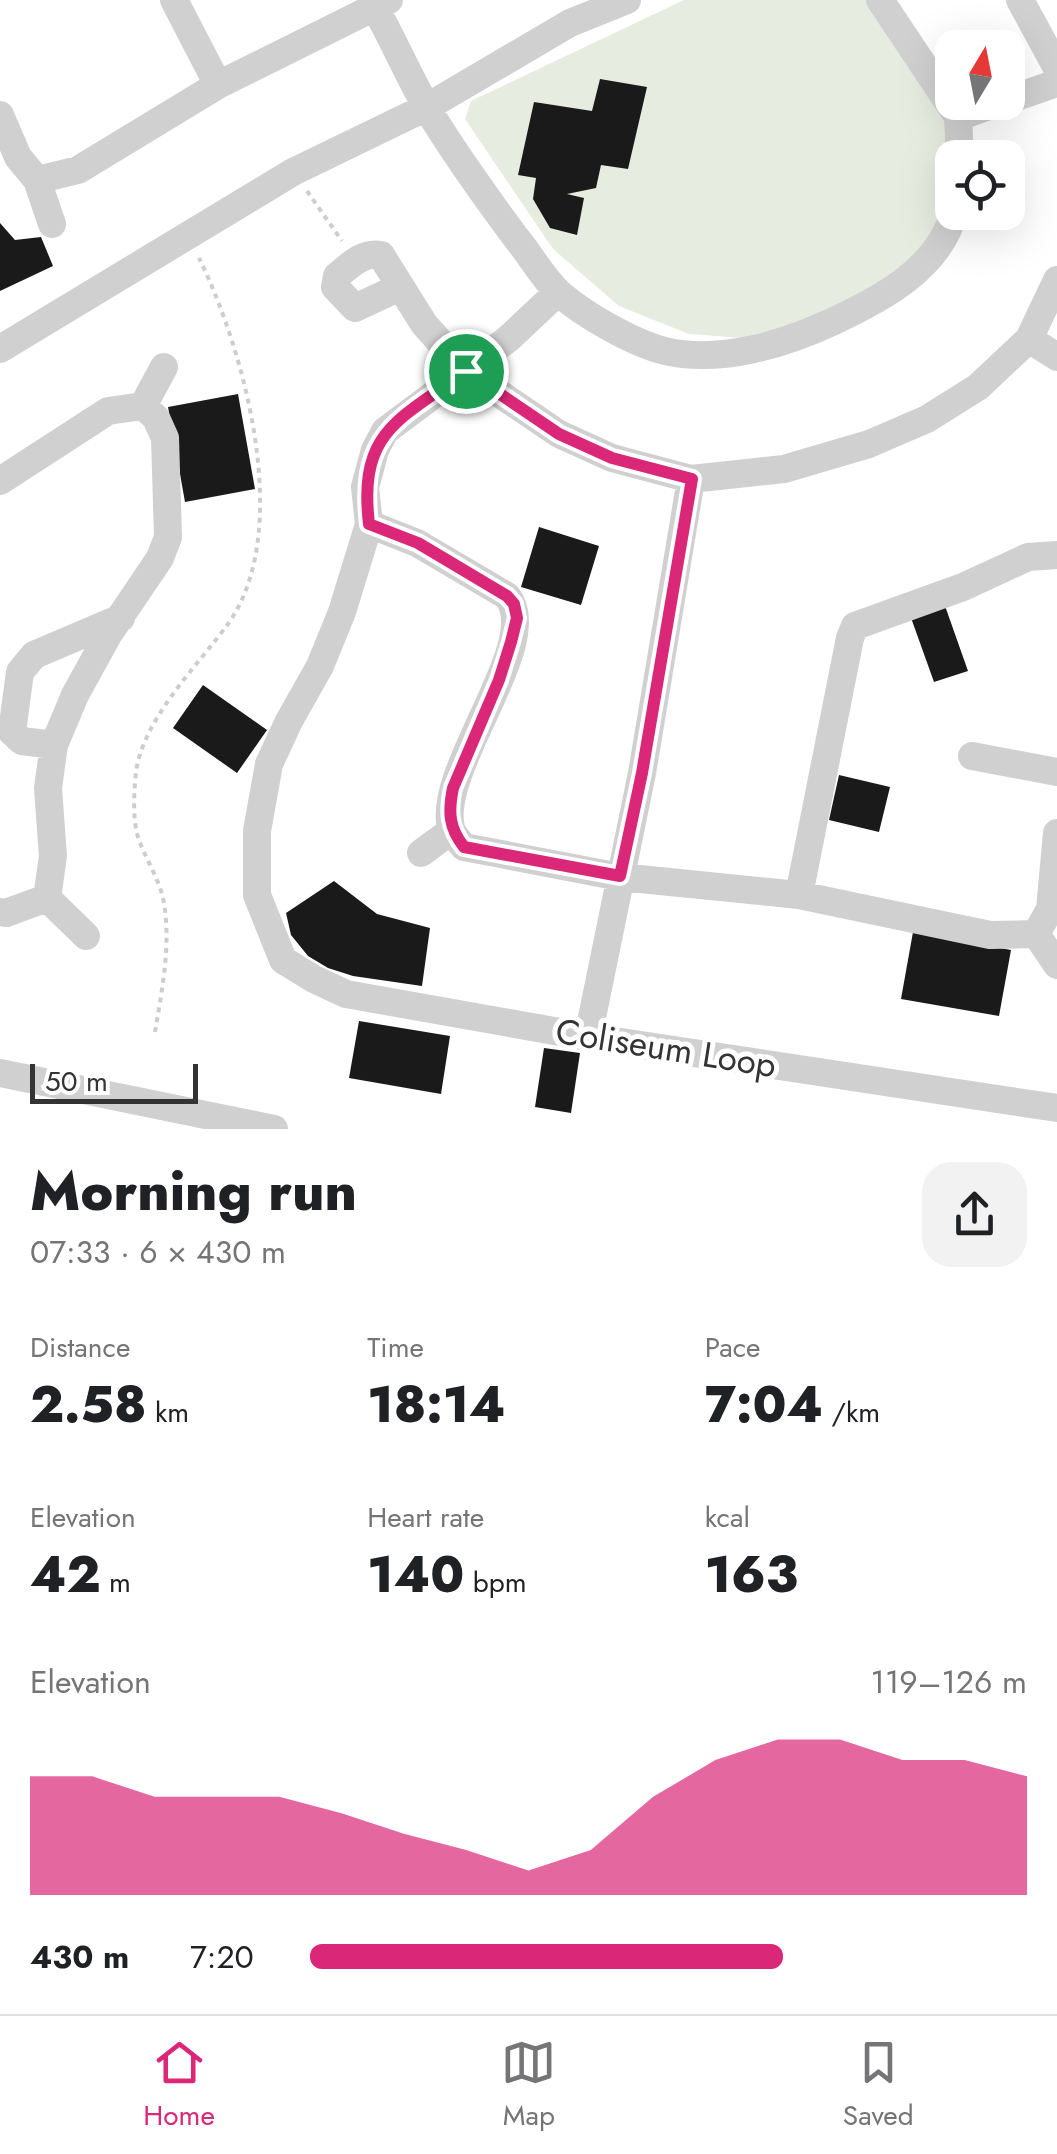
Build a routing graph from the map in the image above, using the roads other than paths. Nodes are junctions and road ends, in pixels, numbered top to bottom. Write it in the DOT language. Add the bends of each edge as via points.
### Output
graph roads {
  1 [pos="174,0"];
  2 [pos="627,0"];
  3 [pos="880,0"];
  4 [pos="1020,0"];
  5 [pos="378,2"];
  6 [pos="1057,68"];
  7 [pos="935,82"];
  8 [pos="1057,83"];
  9 [pos="218,85"];
  10 [pos="1025,94"];
  11 [pos="427,107"];
  12 [pos="0,115"];
  13 [pos="37,180"];
  14 [pos="52,224"];
  15 [pos="947,230"];
  16 [pos="1057,280"];
  17 [pos="400,287"];
  18 [pos="558,292"];
  19 [pos="1029,339"];
  20 [pos="0,349"];
  21 [pos="1057,356"];
  22 [pos="164,367"];
  23 [pos="466,371"];
  24 [pos="142,406"];
  25 [pos="692,479"];
  26 [pos="0,481"];
  27 [pos="369,524"];
  28 [pos="1057,556"];
  29 [pos="122,617"];
  30 [pos="54,745"];
  31 [pos="972,756"];
  32 [pos="1057,772"];
  33 [pos="451,831"];
  34 [pos="1057,833"];
  35 [pos="421,853"];
  36 [pos="620,876"];
  37 [pos="799,895"];
  38 [pos="47,898"];
  39 [pos="0,912"];
  40 [pos="1036,934"];
  41 [pos="86,936"];
  42 [pos="1057,965"];
  43 [pos="588,1037"];
  44 [pos="0,1073"];
  45 [pos="1057,1108"];
  46 [pos="274,1129"];
  1 -- 9 [label="street"];
  2 -- 11 [label="street" via="570,24"];
  3 -- 7 [label="street"];
  4 -- 6 [label="street"];
  5 -- 9 [label="street"];
  5 -- 11 [label="street"];
  8 -- 10 [label="street"];
  9 -- 13 [label="street" via="78,170"];
  11 -- 18 [label="street"];
  11 -- 20 [label="street" via="293,172"];
  12 -- 13 [label="street"];
  13 -- 14 [label="street"];
  15 -- 18 [label="street" via="925,262 890,293 819,328 718,355 665,351 614,329"];
  16 -- 19 [label="street"];
  17 -- 17 [label="street" via="381,255 370,253 336,276 335,287 355,308"];
  17 -- 23 [label="street"];
  18 -- 23 [label="street"];
  19 -- 21 [label="street"];
  19 -- 25 [label="street" via="978,387 869,444 784,469"];
  22 -- 24 [label="street"];
  23 -- 25 [label="street" via="559,434 612,458"];
  23 -- 27 [label="street" via="385,431 364,486"];
  24 -- 26 [label="street" via="108,411"];
  24 -- 29 [label="street" via="165,438 168,538"];
  25 -- 36 [label="street"];
  27 -- 33 [label="street" via="418,543 514,604 517,618 499,680 453,788"];
  27 -- 43 [label="street, Coliseum Loop" via="328,648 269,764 256,832 257,895 283,960 346,994"];
  28 -- 37 [label="street" via="1028,558 855,626"];
  29 -- 30 [label="street"];
  29 -- 30 [label="street" via="34,655 20,672 12,732 22,741"];
  30 -- 38 [label="street"];
  31 -- 32 [label="street"];
  33 -- 35 [label="street"];
  33 -- 36 [label="street" via="464,847"];
  34 -- 40 [label="street" via="1050,909"];
  36 -- 37 [label="street"];
  36 -- 43 [label="street"];
  37 -- 40 [label="street" via="990,935"];
  38 -- 39 [label="street"];
  38 -- 41 [label="street"];
  40 -- 42 [label="street"];
  43 -- 45 [label="street, Coliseum Loop"];
  44 -- 46 [label="street"];
}
